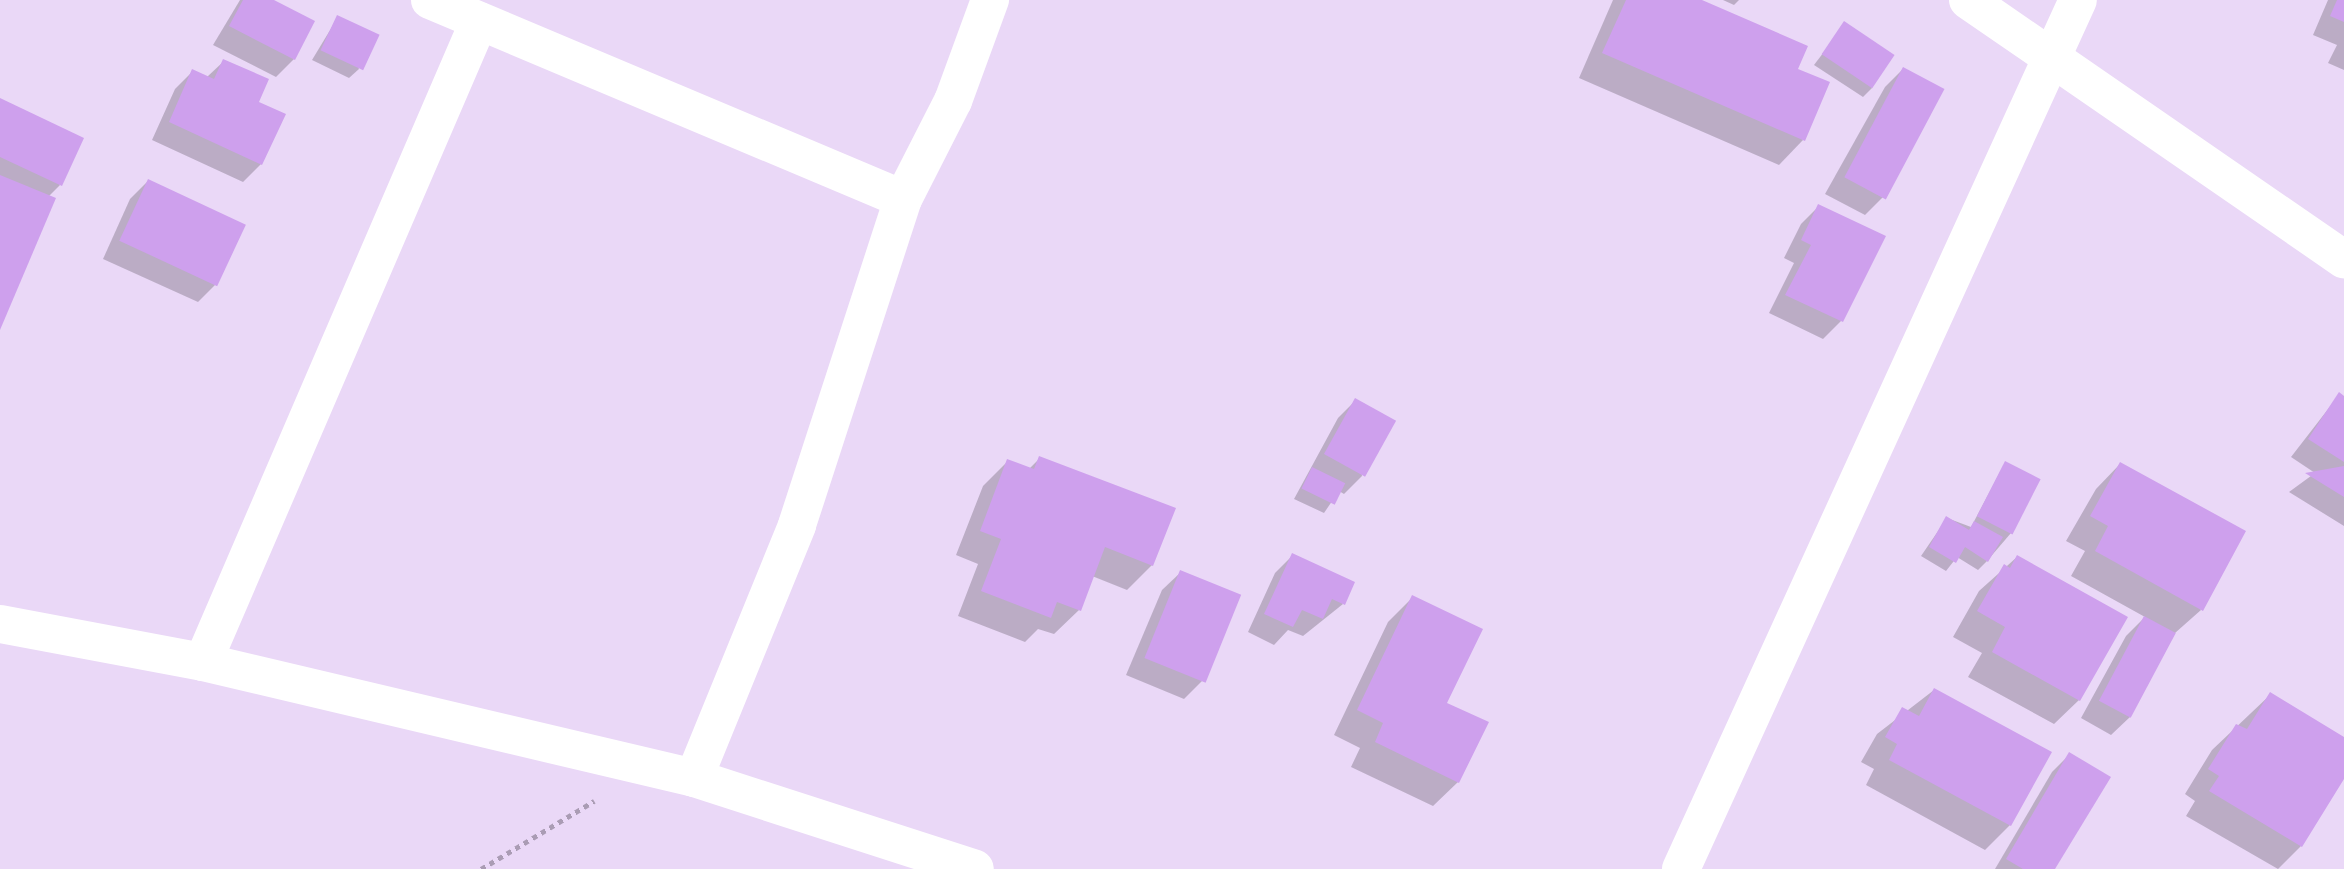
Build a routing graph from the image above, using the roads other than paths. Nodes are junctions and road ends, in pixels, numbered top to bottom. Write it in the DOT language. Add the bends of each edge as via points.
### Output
graph roads {
  1 [pos="430,0"];
  2 [pos="990,0"];
  3 [pos="1968,0"];
  4 [pos="2078,0"];
  5 [pos="479,21"];
  6 [pos="2049,57"];
  7 [pos="903,199"];
  8 [pos="2344,258"];
  9 [pos="0,624"];
  10 [pos="203,662"];
  11 [pos="694,778"];
  12 [pos="975,869"];
  13 [pos="1681,869"];
  1 -- 5 [label="street"];
  2 -- 7 [label="street" via="953,101"];
  3 -- 6 [label="street"];
  4 -- 6 [label="street"];
  5 -- 7 [label="street"];
  5 -- 10 [label="street"];
  6 -- 8 [label="street"];
  6 -- 13 [label="street"];
  7 -- 11 [label="street" via="797,525"];
  9 -- 10 [label="street"];
  10 -- 11 [label="street" via="636,768"];
  11 -- 12 [label="street"];
}
